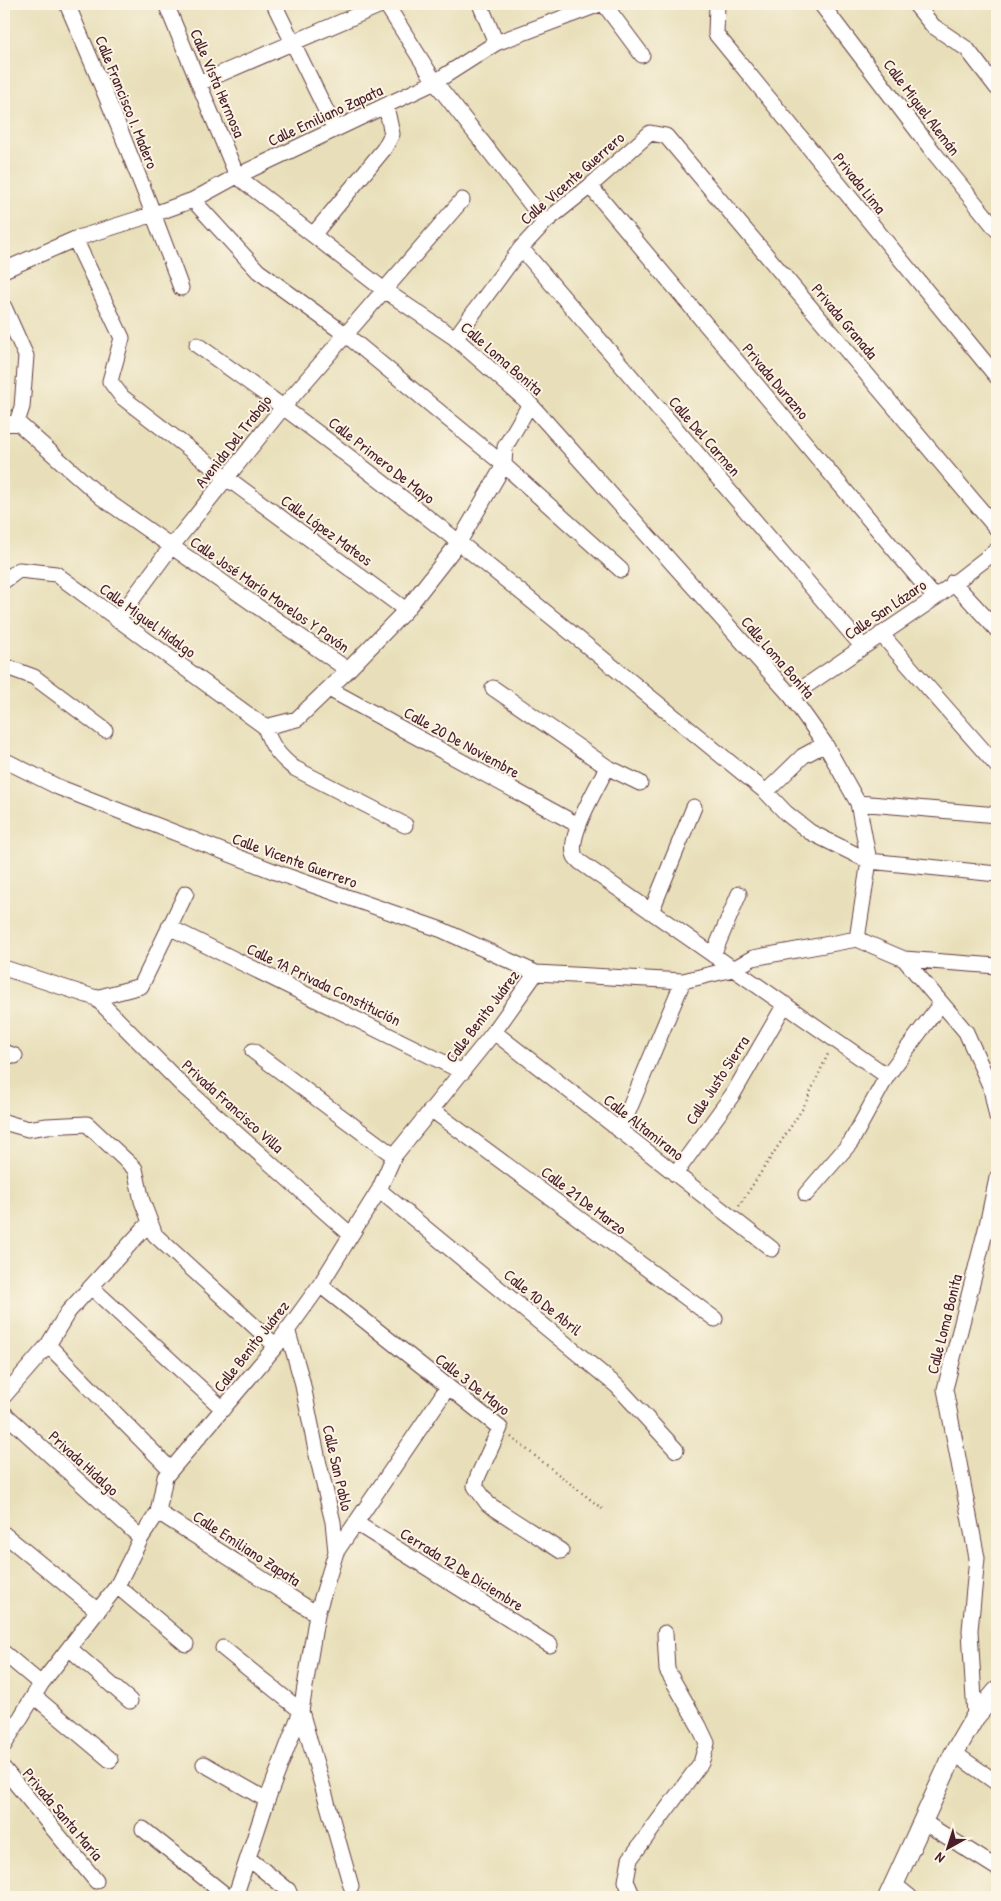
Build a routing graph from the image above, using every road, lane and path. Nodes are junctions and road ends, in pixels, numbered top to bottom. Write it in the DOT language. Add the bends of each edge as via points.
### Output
graph roads {
  1 [pos="67,4"];
  2 [pos="166,4"];
  3 [pos="274,4"];
  4 [pos="385,4"];
  5 [pos="480,4"];
  6 [pos="600,4"];
  7 [pos="604,4"];
  8 [pos="717,4"];
  9 [pos="822,4"];
  10 [pos="915,4"];
  11 [pos="578,8"];
  12 [pos="294,43"];
  13 [pos="496,43"];
  14 [pos="642,56"];
  15 [pos="435,82"];
  16 [pos="199,83"];
  17 [pos="997,88"];
  18 [pos="386,106"];
  19 [pos="335,129"];
  20 [pos="666,136"];
  21 [pos="237,176"];
  22 [pos="590,186"];
  23 [pos="193,200"];
  24 [pos="462,200"];
  25 [pos="154,214"];
  26 [pos="545,222"];
  27 [pos="997,230"];
  28 [pos="313,235"];
  29 [pos="75,239"];
  30 [pos="521,248"];
  31 [pos="4,270"];
  32 [pos="181,288"];
  33 [pos="384,290"];
  34 [pos="4,307"];
  35 [pos="345,334"];
  36 [pos="455,338"];
  37 [pos="197,345"];
  38 [pos="997,377"];
  39 [pos="530,404"];
  40 [pos="284,406"];
  41 [pos="10,423"];
  42 [pos="504,465"];
  43 [pos="227,478"];
  44 [pos="997,529"];
  45 [pos="459,542"];
  46 [pos="171,547"];
  47 [pos="997,550"];
  48 [pos="621,570"];
  49 [pos="4,582"];
  50 [pos="953,582"];
  51 [pos="935,598"];
  52 [pos="406,610"];
  53 [pos="117,620"];
  54 [pos="997,630"];
  55 [pos="881,634"];
  56 [pos="862,646"];
  57 [pos="4,666"];
  58 [pos="348,670"];
  59 [pos="493,688"];
  60 [pos="328,689"];
  61 [pos="791,696"];
  62 [pos="265,727"];
  63 [pos="105,730"];
  64 [pos="825,744"];
  65 [pos="4,760"];
  66 [pos="997,766"];
  67 [pos="607,767"];
  68 [pos="640,783"];
  69 [pos="766,792"];
  70 [pos="858,803"];
  71 [pos="694,807"];
  72 [pos="997,815"];
  73 [pos="405,824"];
  74 [pos="578,825"];
  75 [pos="869,861"];
  76 [pos="997,874"];
  77 [pos="186,893"];
  78 [pos="739,894"];
  79 [pos="651,912"];
  80 [pos="169,927"];
  81 [pos="857,939"];
  82 [pos="713,955"];
  83 [pos="904,959"];
  84 [pos="997,966"];
  85 [pos="4,968"];
  86 [pos="733,969"];
  87 [pos="536,973"];
  88 [pos="683,980"];
  89 [pos="96,998"];
  90 [pos="785,1004"];
  91 [pos="941,1004"];
  92 [pos="494,1032"];
  93 [pos="835,1039"];
  94 [pos="252,1051"];
  95 [pos="463,1072"];
  96 [pos="887,1076"];
  97 [pos="432,1110"];
  98 [pos="997,1116"];
  99 [pos="4,1122"];
  100 [pos="620,1130"];
  101 [pos="394,1156"];
  102 [pos="675,1174"];
  103 [pos="997,1178"];
  104 [pos="379,1190"];
  105 [pos="806,1194"];
  106 [pos="731,1217"];
  107 [pos="150,1222"];
  108 [pos="350,1235"];
  109 [pos="772,1249"];
  110 [pos="320,1285"];
  111 [pos="91,1287"];
  112 [pos="715,1319"];
  113 [pos="287,1330"];
  114 [pos="48,1345"];
  115 [pos="276,1346"];
  116 [pos="448,1387"];
  117 [pos="4,1396"];
  118 [pos="223,1408"];
  119 [pos="4,1413"];
  120 [pos="500,1428"];
  121 [pos="676,1450"];
  122 [pos="171,1470"];
  123 [pos="605,1511"];
  124 [pos="158,1512"];
  125 [pos="356,1523"];
  126 [pos="4,1534"];
  127 [pos="141,1538"];
  128 [pos="561,1551"];
  129 [pos="336,1552"];
  130 [pos="117,1586"];
  131 [pos="98,1612"];
  132 [pos="317,1614"];
  133 [pos="665,1634"];
  134 [pos="186,1644"];
  135 [pos="550,1645"];
  136 [pos="69,1648"];
  137 [pos="223,1648"];
  138 [pos="4,1653"];
  139 [pos="38,1690"];
  140 [pos="997,1691"];
  141 [pos="130,1701"];
  142 [pos="301,1711"];
  143 [pos="975,1717"];
  144 [pos="4,1745"];
  145 [pos="954,1753"];
  146 [pos="110,1760"];
  147 [pos="204,1764"];
  148 [pos="4,1770"];
  149 [pos="997,1783"];
  150 [pos="267,1800"];
  151 [pos="922,1822"];
  152 [pos="144,1829"];
  153 [pos="248,1858"];
  154 [pos="997,1868"];
  155 [pos="96,1881"];
  156 [pos="351,1886"];
  157 [pos="891,1890"];
  158 [pos="228,1897"];
  159 [pos="235,1897"];
  160 [pos="291,1897"];
  161 [pos="633,1897"];
  162 [pos="910,1897"];
  1 -- 25 [label="street, Calle Francisco I. Madero"];
  2 -- 16 [label="street, Calle Vista Hermosa"];
  3 -- 12 [label="street"];
  4 -- 12 [label="street"];
  4 -- 15 [label="street"];
  5 -- 13 [label="street"];
  6 -- 11 [label="street, Calle Emiliano Zapata"];
  7 -- 14 [label="street"];
  8 -- 38 [label="street, Privada Lima" via="716,34"];
  9 -- 27 [label="street, Calle Miguel Alemán"];
  10 -- 17 [label="street" via="933,26 967,49"];
  11 -- 13 [label="street, Calle Emiliano Zapata"];
  12 -- 16 [label="street"];
  12 -- 19 [label="street"];
  13 -- 15 [label="street, Calle Emiliano Zapata"];
  15 -- 18 [label="street, Calle Emiliano Zapata"];
  15 -- 26 [label="street"];
  16 -- 21 [label="street, Calle Vista Hermosa"];
  18 -- 19 [label="street, Calle Emiliano Zapata"];
  18 -- 28 [label="street" via="392,134 384,149"];
  19 -- 21 [label="street, Calle Emiliano Zapata"];
  20 -- 22 [label="street, Calle Vicente Guerrero" via="650,133"];
  20 -- 44 [label="street, Privada Granada"];
  21 -- 23 [label="street, Calle Emiliano Zapata"];
  21 -- 28 [label="street, Calle Loma Bonita"];
  22 -- 26 [label="street, Calle Vicente Guerrero"];
  22 -- 51 [label="street, Privada Durazno"];
  23 -- 25 [label="street, Calle Emiliano Zapata"];
  23 -- 35 [label="street" via="258,271"];
  24 -- 33 [label="street"];
  25 -- 29 [label="street, Calle Emiliano Zapata"];
  25 -- 32 [label="street, Calle Francisco I. Madero"];
  26 -- 30 [label="street, Calle Vicente Guerrero"];
  28 -- 33 [label="street, Calle Loma Bonita"];
  29 -- 31 [label="street, Calle Emiliano Zapata"];
  29 -- 43 [label="street, Calle López Mateos" via="122,338 110,381 122,397"];
  30 -- 36 [label="street, Calle Vicente Guerrero"];
  30 -- 56 [label="street, Calle Del Carmen"];
  33 -- 35 [label="street, Avenida Del Trabajo"];
  33 -- 36 [label="street, Calle Loma Bonita"];
  34 -- 41 [label="street" via="26,356 22,407"];
  35 -- 40 [label="street, Avenida Del Trabajo"];
  35 -- 42 [label="street"];
  36 -- 39 [label="street, Calle Loma Bonita"];
  37 -- 40 [label="street"];
  39 -- 42 [label="street" via="505,447"];
  39 -- 61 [label="street, Calle Loma Bonita"];
  40 -- 43 [label="street, Avenida Del Trabajo"];
  40 -- 45 [label="street, Calle Primero De Mayo"];
  41 -- 46 [label="street, Calle José María Morelos Y Pavón" via="101,497"];
  42 -- 45 [label="street"];
  42 -- 48 [label="street"];
  43 -- 46 [label="street, Avenida Del Trabajo"];
  43 -- 52 [label="street, Calle López Mateos"];
  45 -- 52 [label="street"];
  45 -- 69 [label="street, Calle Primero De Mayo"];
  46 -- 53 [label="street, Avenida Del Trabajo"];
  46 -- 58 [label="street, Calle José María Morelos Y Pavón"];
  47 -- 50 [label="street, Calle San Lázaro"];
  49 -- 53 [label="street, Calle Miguel Hidalgo" via="19,570 56,574"];
  50 -- 51 [label="street, Calle San Lázaro"];
  50 -- 54 [label="street"];
  51 -- 55 [label="street, Calle San Lázaro"];
  52 -- 58 [label="street"];
  53 -- 62 [label="street, Calle Miguel Hidalgo"];
  55 -- 56 [label="street, Calle San Lázaro"];
  55 -- 66 [label="street"];
  56 -- 61 [label="street, Calle San Lázaro"];
  57 -- 63 [label="street" via="34,677"];
  58 -- 60 [label="street"];
  59 -- 67 [label="street"];
  60 -- 62 [label="street" via="297,719"];
  60 -- 74 [label="street, Calle 20 De Noviembre"];
  61 -- 64 [label="street, Calle Loma Bonita"];
  62 -- 73 [label="street" via="279,756 294,768"];
  64 -- 69 [label="street" via="803,756"];
  64 -- 70 [label="street, Calle Loma Bonita"];
  65 -- 87 [label="street, Calle Vicente Guerrero" via="77,795 281,874 442,930"];
  67 -- 68 [label="street"];
  67 -- 74 [label="street"];
  69 -- 75 [label="street, Calle Primero De Mayo" via="810,832"];
  70 -- 72 [label="street"];
  70 -- 75 [label="street, Calle Loma Bonita"];
  71 -- 79 [label="street"];
  74 -- 79 [label="street" via="574,856"];
  75 -- 76 [label="street"];
  75 -- 81 [label="street, Calle Loma Bonita"];
  77 -- 80 [label="street"];
  78 -- 82 [label="street"];
  79 -- 82 [label="street"];
  80 -- 89 [label="street" via="141,986"];
  80 -- 95 [label="street, Calle 1A Privada Constitución"];
  81 -- 83 [label="street"];
  81 -- 86 [label="street, Calle Vicente Guerrero" via="753,958"];
  82 -- 86 [label="street"];
  83 -- 84 [label="street"];
  83 -- 91 [label="street"];
  85 -- 89 [label="street"];
  86 -- 88 [label="street, Calle Vicente Guerrero"];
  86 -- 90 [label="street"];
  87 -- 88 [label="street, Calle Vicente Guerrero"];
  87 -- 92 [label="street, Calle Benito Juárez"];
  88 -- 100 [label="street"];
  89 -- 108 [label="street, Privada Francisco Villa" via="183,1086"];
  90 -- 93 [label="street"];
  90 -- 102 [label="street, Calle Justo Sierra" via="733,1094"];
  91 -- 96 [label="street"];
  91 -- 98 [label="street" via="966,1032 991,1088"];
  92 -- 95 [label="street, Calle Benito Juárez"];
  92 -- 100 [label="street, Calle Altamirano"];
  93 -- 96 [label="street"];
  93 -- 106 [label="path" via="803,1108"];
  94 -- 101 [label="street"];
  95 -- 97 [label="street, Calle Benito Juárez"];
  96 -- 105 [label="street" via="850,1142"];
  97 -- 101 [label="street, Calle Benito Juárez"];
  97 -- 112 [label="street, Calle 21 De Marzo"];
  99 -- 107 [label="street" via="28,1129 87,1124 135,1168"];
  100 -- 102 [label="street, Calle Altamirano"];
  101 -- 104 [label="street, Calle Benito Juárez"];
  102 -- 106 [label="street, Calle Altamirano"];
  103 -- 143 [label="street, Calle Loma Bonita" via="945,1389 977,1558 970,1630"];
  104 -- 108 [label="street, Calle Benito Juárez"];
  104 -- 121 [label="street, Calle 10 De Abril" via="616,1386"];
  106 -- 109 [label="street, Calle Altamirano"];
  107 -- 111 [label="street"];
  107 -- 115 [label="street" via="155,1235"];
  108 -- 110 [label="street, Calle Benito Juárez"];
  110 -- 113 [label="street, Calle Benito Juárez"];
  110 -- 116 [label="street, Calle 3 De Mayo"];
  111 -- 114 [label="street" via="68,1312"];
  111 -- 118 [label="street"];
  113 -- 115 [label="street, Calle Benito Juárez"];
  113 -- 129 [label="street, Calle San Pablo" via="302,1381 333,1522"];
  114 -- 117 [label="street"];
  114 -- 122 [label="street"];
  115 -- 118 [label="street, Calle Benito Juárez"];
  116 -- 120 [label="street, Calle 3 De Mayo"];
  116 -- 125 [label="street"];
  118 -- 122 [label="street, Calle Benito Juárez"];
  119 -- 127 [label="street, Privada Hidalgo"];
  120 -- 123 [label="path, Calle 3 De Mayo"];
  120 -- 128 [label="street" via="475,1486 488,1504"];
  122 -- 124 [label="street, Calle Benito Juárez" via="165,1477"];
  124 -- 127 [label="street, Calle Benito Juárez"];
  124 -- 132 [label="street, Calle Emiliano Zapata"];
  125 -- 129 [label="street"];
  125 -- 135 [label="street, Cerrada 12 De Diciembre"];
  126 -- 131 [label="street"];
  127 -- 130 [label="street, Calle Benito Juárez"];
  129 -- 132 [label="street, Calle San Pablo"];
  130 -- 131 [label="street, Calle Benito Juárez"];
  130 -- 134 [label="street"];
  131 -- 136 [label="street, Calle Benito Juárez"];
  132 -- 142 [label="street, Calle San Pablo"];
  133 -- 161 [label="street" via="667,1670 707,1743 701,1763 630,1859 626,1881"];
  136 -- 139 [label="street, Calle Benito Juárez"];
  136 -- 141 [label="street"];
  137 -- 142 [label="street"];
  138 -- 139 [label="street"];
  139 -- 144 [label="street, Calle Benito Juárez"];
  139 -- 146 [label="street"];
  140 -- 143 [label="main road"];
  142 -- 150 [label="street"];
  142 -- 156 [label="street"];
  143 -- 145 [label="main road"];
  145 -- 149 [label="street"];
  145 -- 151 [label="main road"];
  147 -- 150 [label="street"];
  148 -- 155 [label="street, Privada Santa María"];
  150 -- 153 [label="street"];
  151 -- 154 [label="street"];
  151 -- 157 [label="main road"];
  152 -- 158 [label="street"];
  153 -- 159 [label="street"];
  153 -- 160 [label="street" via="288,1890"];
  157 -- 162 [label="street"];
}
